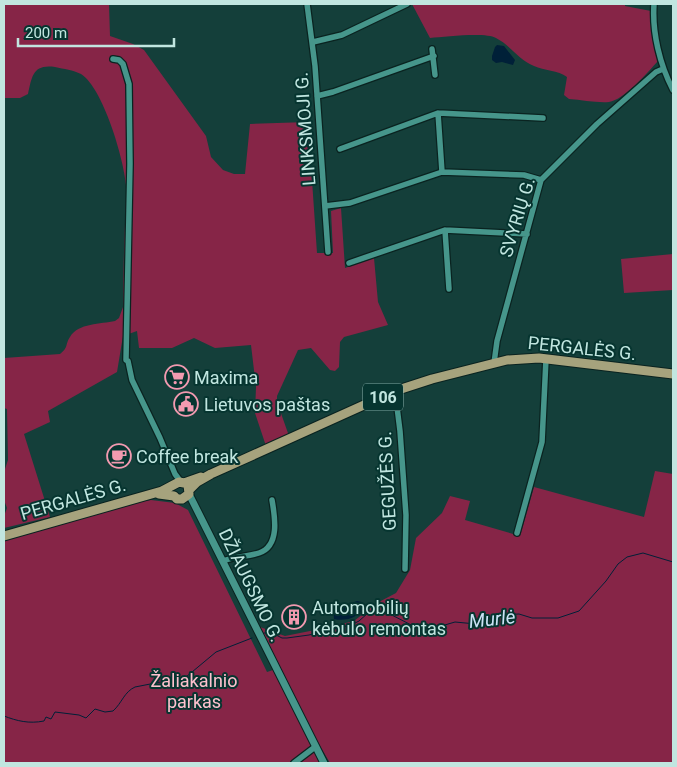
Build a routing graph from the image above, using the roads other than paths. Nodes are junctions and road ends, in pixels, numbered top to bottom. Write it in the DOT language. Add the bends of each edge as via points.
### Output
graph roads {
  1 [pos="306,4"];
  2 [pos="407,4"];
  3 [pos="654,4"];
  4 [pos="313,42"];
  5 [pos="432,49"];
  6 [pos="434,56"];
  7 [pos="113,59"];
  8 [pos="663,69"];
  9 [pos="435,75"];
  10 [pos="673,90"];
  11 [pos="317,96"];
  12 [pos="438,113"];
  13 [pos="542,118"];
  14 [pos="340,148"];
  15 [pos="442,172"];
  16 [pos="541,180"];
  17 [pos="325,206"];
  18 [pos="446,230"];
  19 [pos="526,238"];
  20 [pos="328,252"];
  21 [pos="349,263"];
  22 [pos="449,289"];
  23 [pos="546,359"];
  24 [pos="494,363"];
  25 [pos="673,374"];
  26 [pos="395,392"];
  27 [pos="181,489"];
  28 [pos="272,500"];
  29 [pos="517,533"];
  30 [pos="4,536"];
  31 [pos="223,562"];
  32 [pos="405,568"];
  33 [pos="315,747"];
  34 [pos="294,763"];
  35 [pos="324,763"];
  1 -- 4 [label="street, LINKSMOJI G."];
  2 -- 4 [label="street" via="342,35"];
  3 -- 8 [label="street"];
  4 -- 11 [label="street, LINKSMOJI G."];
  5 -- 6 [label="street"];
  6 -- 9 [label="street"];
  6 -- 11 [label="street"];
  7 -- 27 [label="street" via="124,64 129,84 126,360"];
  8 -- 10 [label="street"];
  8 -- 16 [label="street, SVYRIŲ G." via="597,124"];
  11 -- 17 [label="street, LINKSMOJI G."];
  12 -- 13 [label="street"];
  12 -- 14 [label="street"];
  12 -- 15 [label="street"];
  15 -- 16 [label="street" via="524,175"];
  15 -- 17 [label="street" via="350,203"];
  16 -- 19 [label="street, SVYRIŲ G."];
  17 -- 20 [label="street, LINKSMOJI G."];
  18 -- 19 [label="street"];
  18 -- 21 [label="street"];
  18 -- 22 [label="street"];
  19 -- 24 [label="street, SVYRIŲ G." via="497,341"];
  23 -- 24 [label="main road, PERGALĖS G. / 106" via="516,358"];
  23 -- 25 [label="main road, PERGALĖS G. / 106"];
  23 -- 29 [label="street" via="542,442"];
  24 -- 26 [label="main road, PERGALĖS G. / 106"];
  26 -- 27 [label="main road, PERGALĖS G. / 106"];
  26 -- 32 [label="street, GEGUŽĖS G." via="406,515"];
  27 -- 30 [label="main road, PERGALĖS G. / 106" via="151,494"];
  27 -- 31 [label="street, DŽIAUGSMO G."];
  28 -- 31 [label="street" via="275,524 271,544 260,553"];
  31 -- 33 [label="street, DŽIAUGSMO G."];
  33 -- 34 [label="street"];
  33 -- 35 [label="street, DŽIAUGSMO G."];
}
